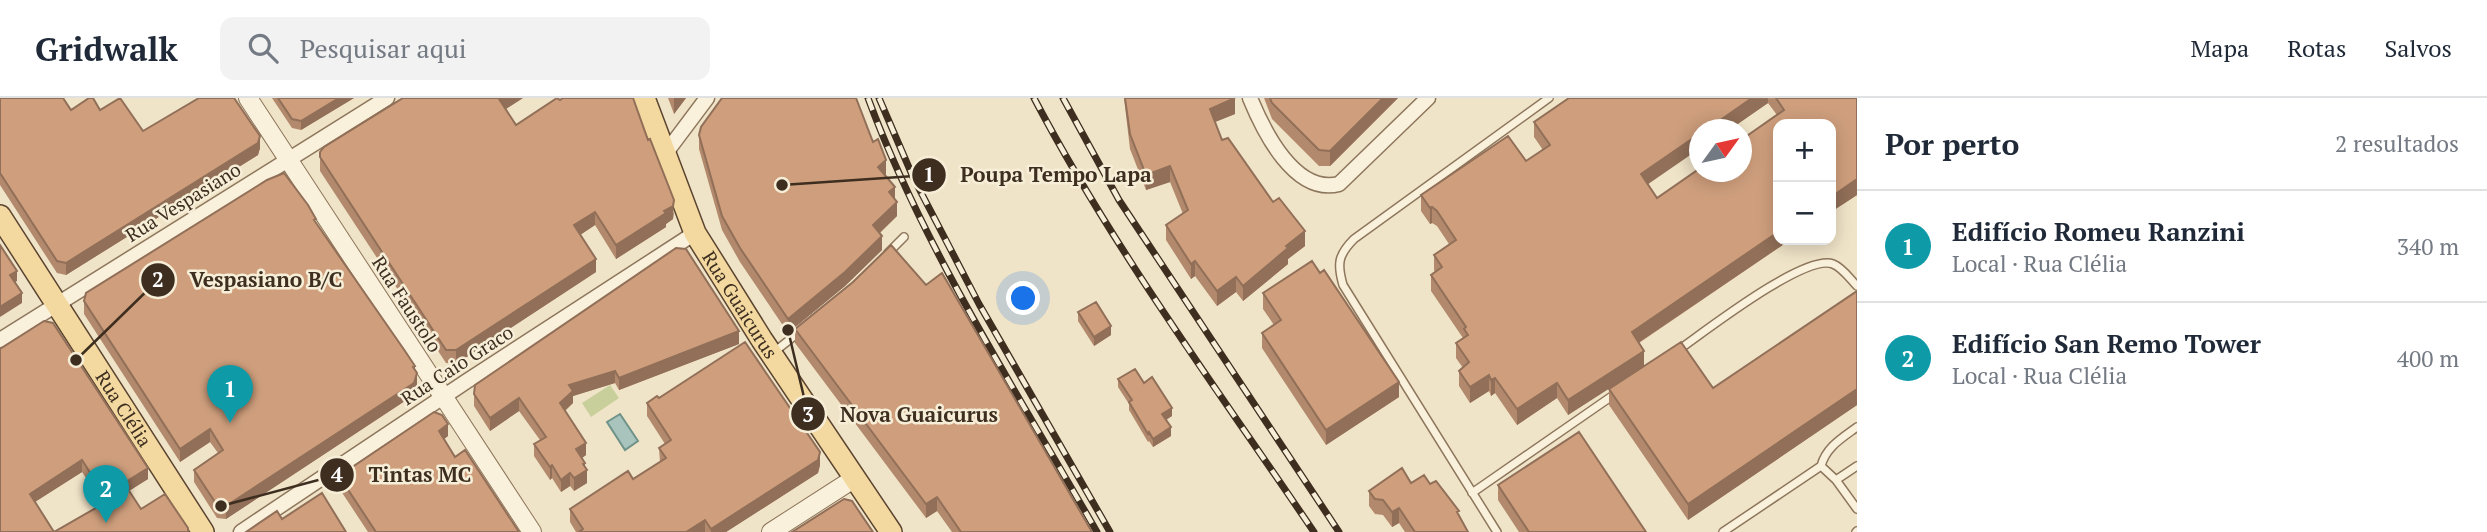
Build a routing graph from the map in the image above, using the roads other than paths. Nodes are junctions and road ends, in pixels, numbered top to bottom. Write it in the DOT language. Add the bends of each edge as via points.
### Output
graph roads {
  1 [pos="248,98"];
  2 [pos="387,98"];
  3 [pos="644,98"];
  4 [pos="707,98"];
  5 [pos="1250,98"];
  6 [pos="1427,98"];
  7 [pos="1549,98"];
  8 [pos="665,154"];
  9 [pos="287,160"];
  10 [pos="0,216"];
  11 [pos="695,233"];
  12 [pos="904,237"];
  13 [pos="879,262"];
  14 [pos="1857,286"];
  15 [pos="56,303"];
  16 [pos="798,333"];
  17 [pos="0,340"];
  18 [pos="771,355"];
  19 [pos="1666,359"];
  20 [pos="1620,390"];
  21 [pos="443,397"];
  22 [pos="1857,427"];
  23 [pos="1821,466"];
  24 [pos="1857,466"];
  25 [pos="855,478"];
  26 [pos="1836,480"];
  27 [pos="1472,493"];
  28 [pos="1857,509"];
  29 [pos="204,532"];
  30 [pos="241,532"];
  31 [pos="531,532"];
  32 [pos="771,532"];
  33 [pos="891,532"];
  34 [pos="1497,532"];
  35 [pos="1723,532"];
  1 -- 9 [label="street, Rua Faustolo"];
  2 -- 9 [label="street, Rua Vespasiano"];
  3 -- 8 [label="main road, Rua Guaicurus"];
  4 -- 8 [label="street"];
  5 -- 6 [label="street" via="1281,155 1305,179 1328,187 1339,184"];
  7 -- 27 [label="lane" via="1354,239 1338,263 1343,285"];
  8 -- 11 [label="main road, Rua Guaicurus"];
  9 -- 15 [label="street, Rua Vespasiano"];
  9 -- 21 [label="street, Rua Faustolo"];
  10 -- 15 [label="main road, Rua Clélia"];
  11 -- 18 [label="main road, Rua Guaicurus"];
  11 -- 21 [label="street, Rua Caio Graco"];
  12 -- 13 [label="lane"];
  14 -- 19 [label="lane" via="1832,263 1803,268 1768,287"];
  15 -- 17 [label="street, Rua Vespasiano"];
  15 -- 29 [label="main road, Rua Clélia"];
  16 -- 18 [label="lane"];
  18 -- 25 [label="main road, Rua Guaicurus"];
  20 -- 27 [label="lane"];
  21 -- 30 [label="street, Rua Caio Graco"];
  21 -- 31 [label="street, Rua Faustolo"];
  22 -- 23 [label="lane" via="1829,449"];
  23 -- 26 [label="lane"];
  23 -- 35 [label="lane"];
  24 -- 26 [label="lane"];
  25 -- 32 [label="street"];
  25 -- 33 [label="main road, Rua Guaicurus"];
  26 -- 28 [label="lane"];
  27 -- 34 [label="lane"];
}
